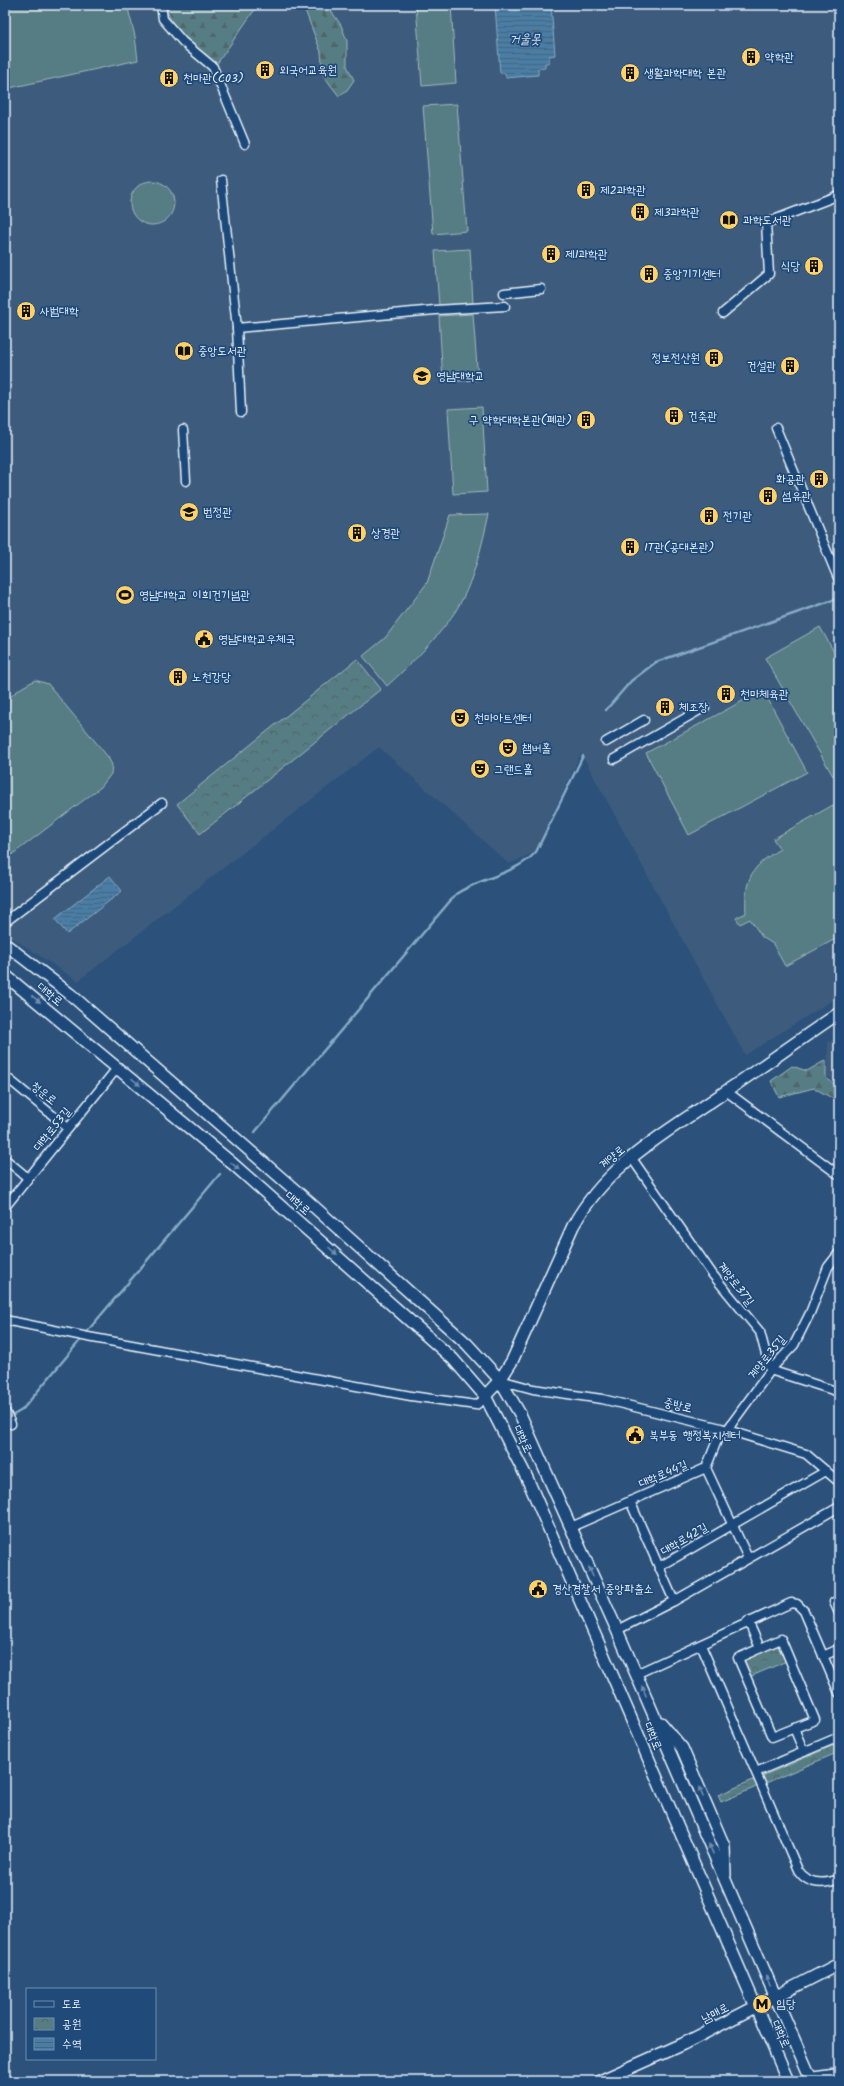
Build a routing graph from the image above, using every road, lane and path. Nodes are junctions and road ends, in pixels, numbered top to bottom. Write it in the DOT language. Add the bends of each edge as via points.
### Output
graph roads {
  1 [pos="161,5"];
  2 [pos="245,144"];
  3 [pos="221,180"];
  4 [pos="839,195"];
  5 [pos="541,289"];
  6 [pos="504,292"];
  7 [pos="504,306"];
  8 [pos="723,313"];
  9 [pos="237,328"];
  10 [pos="242,412"];
  11 [pos="776,428"];
  12 [pos="183,430"];
  13 [pos="186,481"];
  14 [pos="838,578"];
  15 [pos="705,707"];
  16 [pos="644,720"];
  17 [pos="606,742"];
  18 [pos="614,759"];
  19 [pos="162,803"];
  20 [pos="5,922"];
  21 [pos="5,944"];
  22 [pos="5,975"];
  23 [pos="839,1013"];
  24 [pos="118,1067"];
  25 [pos="5,1076"];
  26 [pos="726,1092"];
  27 [pos="68,1128"];
  28 [pos="631,1157"];
  29 [pos="5,1159"];
  30 [pos="839,1175"];
  31 [pos="28,1178"];
  32 [pos="5,1207"];
  33 [pos="839,1253"];
  34 [pos="5,1320"];
  35 [pos="770,1370"];
  36 [pos="500,1380"];
  37 [pos="839,1392"];
  38 [pos="485,1396"];
  39 [pos="6,1412"];
  40 [pos="11,1424"];
  41 [pos="727,1430"];
  42 [pos="706,1468"];
  43 [pos="826,1470"];
  44 [pos="839,1482"];
  45 [pos="630,1501"];
  46 [pos="839,1508"];
  47 [pos="732,1525"];
  48 [pos="571,1527"];
  49 [pos="748,1558"];
  50 [pos="659,1567"];
  51 [pos="674,1600"];
  52 [pos="839,1600"];
  53 [pos="839,1613"];
  54 [pos="748,1622"];
  55 [pos="618,1630"];
  56 [pos="701,1645"];
  57 [pos="760,1648"];
  58 [pos="839,1649"];
  59 [pos="823,1656"];
  60 [pos="636,1674"];
  61 [pos="839,1693"];
  62 [pos="794,1728"];
  63 [pos="839,1737"];
  64 [pos="804,1752"];
  65 [pos="756,1772"];
  66 [pos="839,1879"];
  67 [pos="839,1964"];
  68 [pos="775,1997"];
  69 [pos="755,2007"];
  70 [pos="839,2073"];
  71 [pos="811,2079"];
  72 [pos="600,2081"];
  73 [pos="788,2081"];
  1 -- 2 [label="street" via="163,19 183,42 213,67"];
  3 -- 9 [label="street"];
  4 -- 8 [label="street" via="766,223 768,274"];
  5 -- 6 [label="street"];
  7 -- 9 [label="street"];
  9 -- 10 [label="street"];
  11 -- 14 [label="street"];
  12 -- 13 [label="street"];
  15 -- 18 [label="street"];
  16 -- 17 [label="street"];
  19 -- 20 [label="street"];
  21 -- 36 [label="main road" via="70,994 311,1204 467,1344"];
  22 -- 24 [label="main road, 대학로, one-way"];
  23 -- 26 [label="main road, 계양로"];
  24 -- 27 [label="street, 대학로53길"];
  24 -- 38 [label="main road, 대학로, one-way" via="357,1272 453,1359"];
  25 -- 27 [label="street, 청운로"];
  26 -- 28 [label="main road, 계양로"];
  26 -- 30 [label="street"];
  27 -- 31 [label="street, 대학로53길"];
  28 -- 35 [label="street, 계양로37길" via="713,1275 760,1332"];
  28 -- 36 [label="main road, 계양로" via="598,1186 582,1210 512,1361"];
  29 -- 31 [label="street"];
  31 -- 32 [label="street, 대학로53길"];
  33 -- 35 [label="street, 계양로35길" via="828,1267 794,1345"];
  34 -- 38 [label="street" via="411,1396 469,1405 476,1405"];
  35 -- 37 [label="street"];
  35 -- 41 [label="street, 계양로35길"];
  36 -- 38 [label="main road, 계양로"];
  36 -- 41 [label="street, 중방로" via="533,1389 602,1399"];
  36 -- 48 [label="main road" via="520,1414"];
  38 -- 69 [label="main road, 대학로" via="502,1425 530,1486"];
  39 -- 40 [label="street"];
  41 -- 42 [label="street, 대학로44길" via="718,1438"];
  41 -- 43 [label="street, 중방로" via="806,1454"];
  42 -- 45 [label="street, 대학로44길"];
  42 -- 47 [label="street, 대학로44길"];
  43 -- 44 [label="street, 중방로"];
  43 -- 47 [label="street, 대학로42길"];
  45 -- 48 [label="street, 대학로44길"];
  45 -- 50 [label="street, 대학로44길"];
  46 -- 49 [label="street"];
  47 -- 49 [label="street"];
  47 -- 50 [label="street, 대학로42길"];
  55 -- 48 [label="main road, one-way"];
  49 -- 51 [label="street"];
  50 -- 51 [label="street, 대학로42길"];
  51 -- 55 [label="street"];
  52 -- 53 [label="street" via="834,1602"];
  54 -- 56 [label="street"];
  54 -- 57 [label="street"];
  54 -- 59 [label="street" via="786,1604 797,1604 804,1611"];
  55 -- 60 [label="main road"];
  56 -- 60 [label="street"];
  56 -- 65 [label="street"];
  57 -- 62 [label="street" via="781,1639 787,1653 815,1720"];
  57 -- 62 [label="street" via="738,1658 772,1737"];
  58 -- 59 [label="street"];
  59 -- 61 [label="street"];
  68 -- 60 [label="main road, one-way"];
  62 -- 64 [label="street"];
  63 -- 64 [label="street"];
  64 -- 65 [label="street"];
  65 -- 66 [label="street" via="801,1875 819,1883"];
  67 -- 68 [label="main road, 남매로"];
  68 -- 69 [label="main road, 남매로"];
  68 -- 71 [label="main road"];
  69 -- 72 [label="main road, 남매로" via="684,2044"];
  69 -- 73 [label="main road, 대학로"];
  70 -- 71 [label="street"];
}
